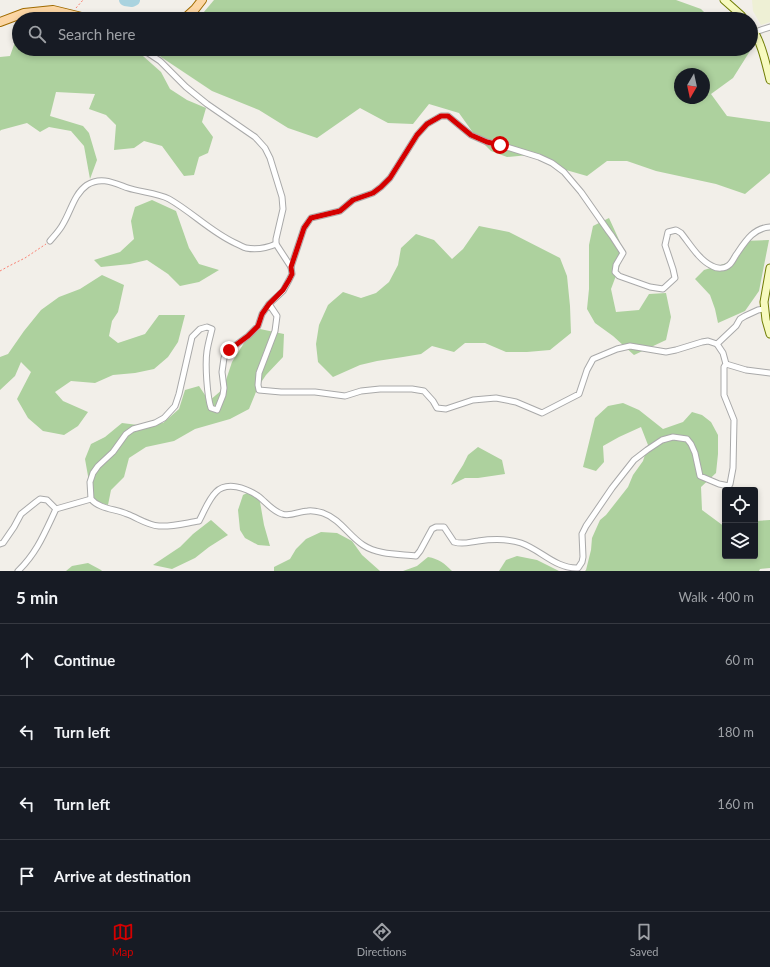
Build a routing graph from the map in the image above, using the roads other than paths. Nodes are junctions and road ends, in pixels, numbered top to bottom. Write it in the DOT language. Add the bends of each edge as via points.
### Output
graph roads {
  1 [pos="202,0"];
  2 [pos="724,0"];
  3 [pos="39,12"];
  4 [pos="58,12"];
  5 [pos="192,12"];
  6 [pos="738,12"];
  7 [pos="12,18"];
  8 [pos="0,22"];
  9 [pos="770,27"];
  10 [pos="758,29"];
  11 [pos="758,42"];
  12 [pos="152,56"];
  13 [pos="770,80"];
  14 [pos="770,227"];
  15 [pos="50,241"];
  16 [pos="276,244"];
  17 [pos="291,267"];
  18 [pos="770,268"];
  19 [pos="269,304"];
  20 [pos="764,309"];
  21 [pos="770,334"];
  22 [pos="717,344"];
  23 [pos="726,364"];
  24 [pos="770,372"];
  25 [pos="91,499"];
  26 [pos="56,508"];
  27 [pos="0,544"];
  28 [pos="18,571"];
  1 -- 5 [label="main road"];
  2 -- 6 [label="street"];
  3 -- 4 [label="main road"];
  7 -- 8 [label="main road"];
  9 -- 10 [label="street"];
  11 -- 13 [label="street"];
  12 -- 16 [label="street" via="186,87 255,137 265,148 282,197 283,209"];
  14 -- 17 [label="street" via="755,232 746,240 729,266 723,269 713,267 704,260 676,230 668,232 666,245 675,278 663,289 650,287 619,276 615,272 623,253 564,172 539,157 471,135 448,116 441,116 427,124 417,135 390,178 381,187 373,193 353,200 340,211 311,218 304,228"];
  15 -- 16 [label="street" via="63,224 79,193 87,185 98,180 168,198 225,238 245,248 256,249"];
  16 -- 17 [label="street"];
  17 -- 19 [label="street" via="292,274 289,280"];
  18 -- 20 [label="street"];
  19 -- 22 [label="street" via="277,316 275,332 259,373 260,390 345,396 361,391 412,388 424,391 437,408 446,409 473,400 496,398 516,402 542,413 579,394 593,359 617,348 630,346 666,352 708,341"];
  19 -- 25 [label="street" via="258,326 229,350 224,358 224,388 217,410 211,408 209,402 207,373 207,352 212,329 207,327 196,332 192,338 175,406 164,418 126,434 93,473 90,482"];
  20 -- 21 [label="street"];
  20 -- 22 [label="street" via="740,319"];
  22 -- 23 [label="street"];
  23 -- 24 [label="street" via="746,370"];
  23 -- 25 [label="street" via="724,395 734,420 734,468 729,486 700,476 692,444 687,439 673,437 662,440 634,460 586,526 582,534 583,557 578,568 571,569 557,564 521,543 497,539 460,544 454,542 444,527 432,529 416,556 375,551 363,545 334,519 323,513 308,511 290,515 280,514 258,496 236,486 217,491 199,521 168,526 149,524 102,506"];
  25 -- 26 [label="street"];
  26 -- 27 [label="street" via="46,500 40,499 21,514 3,544"];
  26 -- 28 [label="street" via="35,551"];
}
